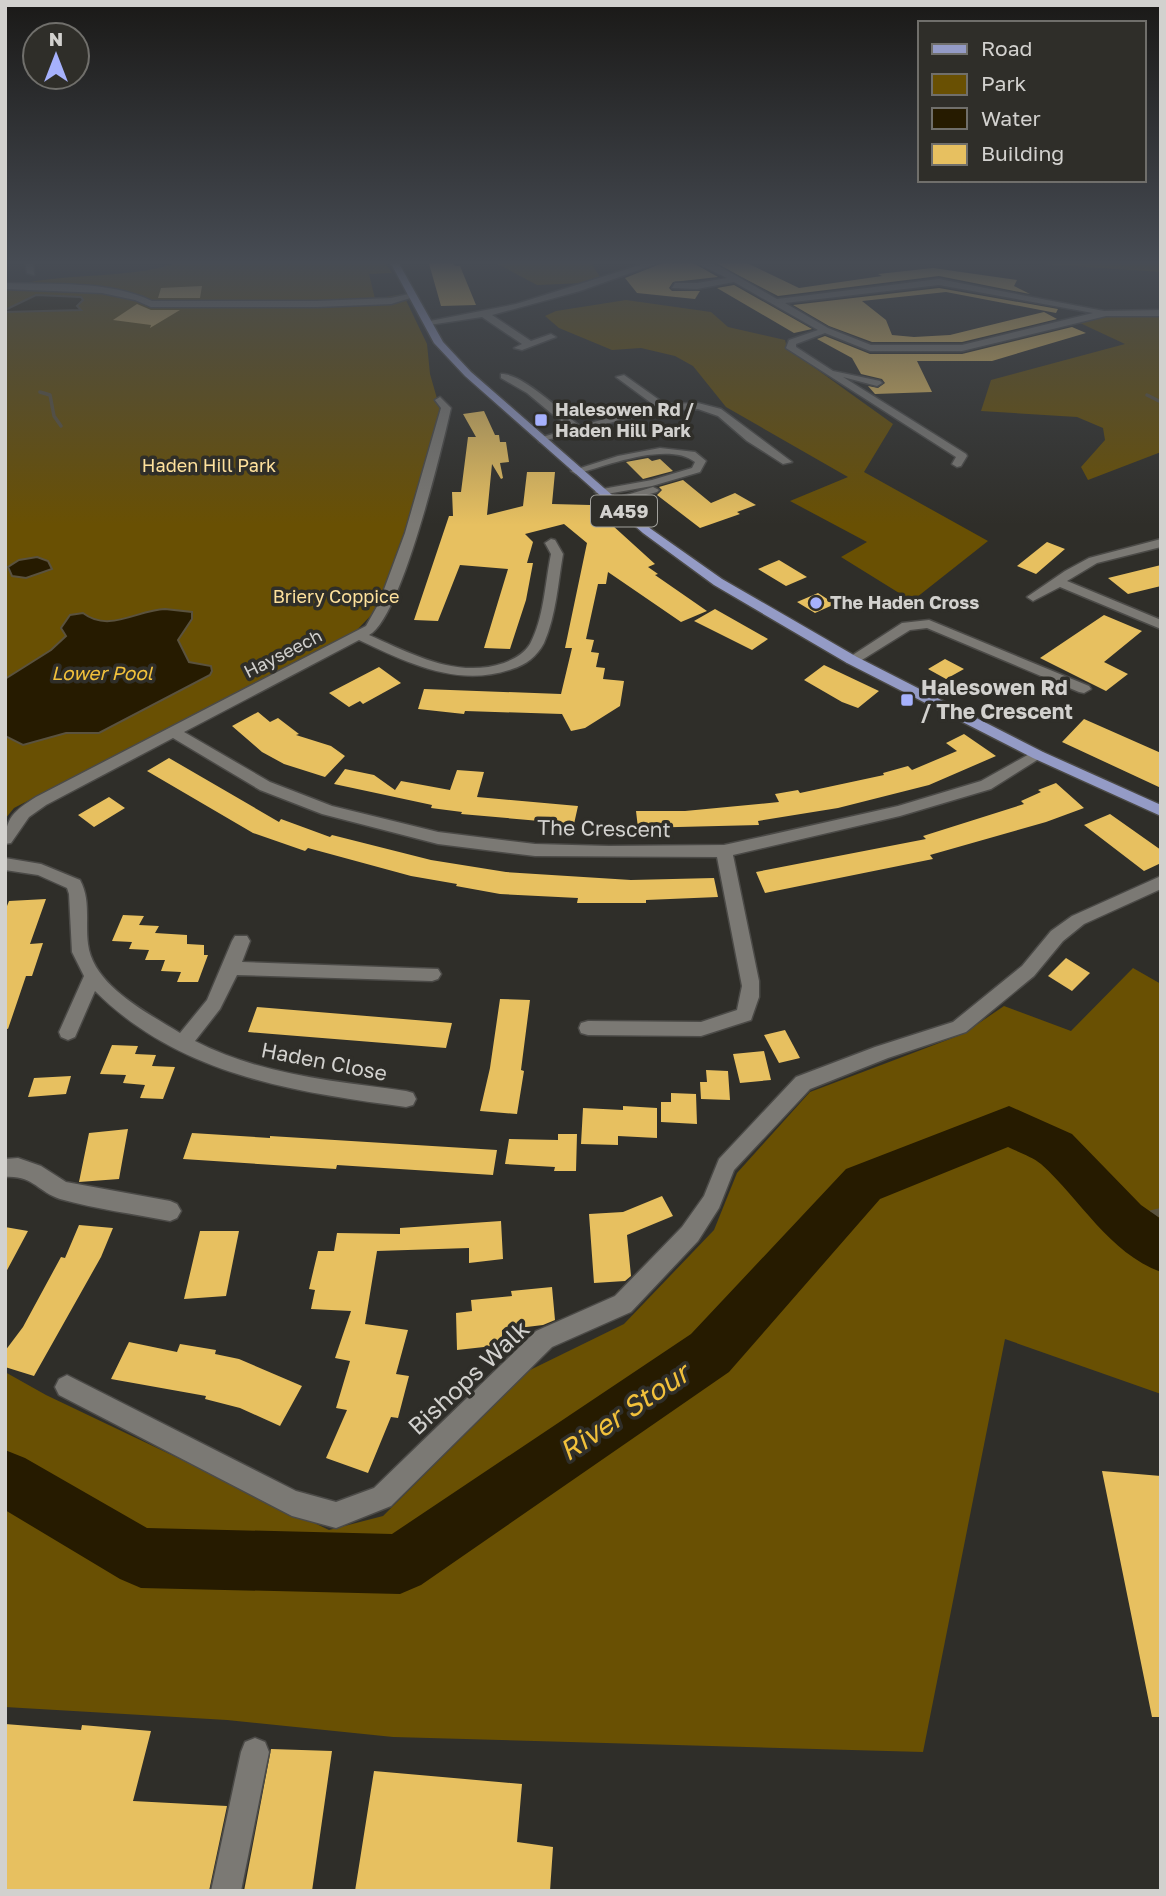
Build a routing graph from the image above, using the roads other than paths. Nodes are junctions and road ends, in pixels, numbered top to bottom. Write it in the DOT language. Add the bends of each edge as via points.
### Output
graph roads {
  1 [pos="443,348"];
  2 [pos="520,348"];
  3 [pos="792,348"];
  4 [pos="909,348"];
  5 [pos="954,348"];
  6 [pos="516,350"];
  7 [pos="820,368"];
  8 [pos="505,376"];
  9 [pos="621,377"];
  10 [pos="877,383"];
  11 [pos="440,400"];
  12 [pos="664,408"];
  13 [pos="578,430"];
  14 [pos="543,440"];
  15 [pos="787,462"];
  16 [pos="957,464"];
  17 [pos="576,471"];
  18 [pos="697,475"];
  19 [pos="601,492"];
  20 [pos="612,502"];
  21 [pos="551,543"];
  22 [pos="1161,543"];
  23 [pos="1059,582"];
  24 [pos="1034,597"];
  25 [pos="1161,625"];
  26 [pos="360,636"];
  27 [pos="852,660"];
  28 [pos="1084,689"];
  29 [pos="175,733"];
  30 [pos="1038,755"];
  31 [pos="1161,811"];
  32 [pos="5,839"];
  33 [pos="724,851"];
  34 [pos="5,864"];
  35 [pos="1161,882"];
  36 [pos="241,941"];
  37 [pos="231,968"];
  38 [pos="432,974"];
  39 [pos="93,976"];
  40 [pos="588,1028"];
  41 [pos="68,1032"];
  42 [pos="182,1044"];
  43 [pos="406,1099"];
  44 [pos="5,1168"];
  45 [pos="170,1211"];
  46 [pos="66,1387"];
  47 [pos="255,1752"];
  48 [pos="226,1891"];
  1 -- 14 [label="main road, A459"];
  2 -- 6 [label="street"];
  3 -- 7 [label="street"];
  4 -- 5 [label="street"];
  7 -- 10 [label="street"];
  7 -- 16 [label="street" via="962,456"];
  8 -- 13 [label="street"];
  9 -- 12 [label="street"];
  11 -- 26 [label="street, Hayseech" via="446,408 433,467 406,549 379,618"];
  12 -- 13 [label="street"];
  12 -- 15 [label="street" via="690,405 715,410"];
  13 -- 14 [label="street"];
  14 -- 17 [label="main road, A459"];
  17 -- 18 [label="street" via="673,450 699,457"];
  17 -- 19 [label="main road, A459"];
  18 -- 19 [label="street" via="624,484"];
  18 -- 20 [label="street"];
  19 -- 20 [label="main road, A459"];
  20 -- 27 [label="main road, A459" via="718,582"];
  21 -- 26 [label="street" via="557,554 538,641 522,660 496,671 432,668"];
  22 -- 23 [label="street" via="1070,570"];
  23 -- 24 [label="street"];
  23 -- 25 [label="street"];
  26 -- 29 [label="street, Hayseech"];
  27 -- 28 [label="street" via="907,626 929,624"];
  27 -- 30 [label="main road, A459"];
  29 -- 32 [label="street, Hayseech" via="23,813"];
  29 -- 33 [label="street, The Crescent" via="265,786 328,810 438,838 535,850"];
  30 -- 31 [label="main road, A459"];
  30 -- 33 [label="street, The Crescent" via="986,785 900,811"];
  33 -- 40 [label="street" via="752,981 744,1015 701,1029"];
  34 -- 39 [label="street, Haden Close" via="41,870 74,884 80,897 78,943"];
  35 -- 46 [label="street, Bishops Walk" via="1078,920 1057,936 1028,971 959,1027 803,1083 726,1165 712,1201 690,1234 623,1304 544,1339 382,1497 336,1515 292,1503"];
  36 -- 37 [label="street"];
  37 -- 38 [label="street"];
  37 -- 42 [label="street" via="214,1004"];
  39 -- 41 [label="street"];
  39 -- 42 [label="street, Haden Close" via="113,998"];
  42 -- 43 [label="street, Haden Close" via="234,1067 306,1086"];
  44 -- 45 [label="street" via="34,1172 61,1190"];
  47 -- 48 [label="street"];
}
